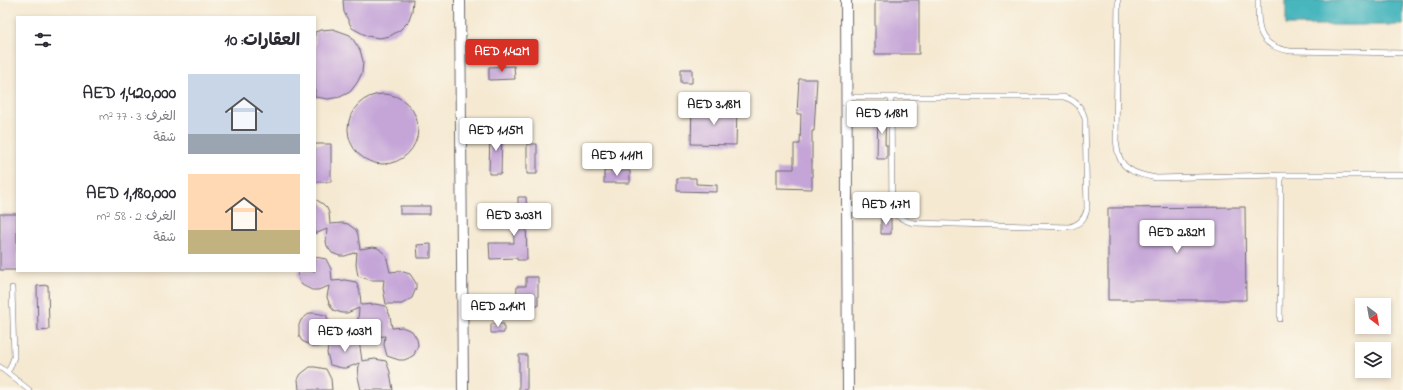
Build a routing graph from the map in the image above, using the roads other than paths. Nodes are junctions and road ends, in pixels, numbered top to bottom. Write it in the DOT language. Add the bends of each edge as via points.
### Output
graph roads {
  1 [pos="460,0"];
  2 [pos="846,0"];
  3 [pos="1118,0"];
  4 [pos="1258,0"];
  5 [pos="1403,53"];
  6 [pos="846,97"];
  7 [pos="891,97"];
  8 [pos="1281,175"];
  9 [pos="1403,175"];
  10 [pos="846,209"];
  11 [pos="892,213"];
  12 [pos="12,288"];
  13 [pos="1280,319"];
  14 [pos="0,366"];
  15 [pos="7,372"];
  16 [pos="29,390"];
  17 [pos="463,390"];
  18 [pos="848,390"];
  1 -- 17 [label="street"];
  2 -- 6 [label="street"];
  3 -- 8 [label="lane" via="1116,140 1119,157 1126,167 1138,174 1156,178"];
  4 -- 5 [label="lane" via="1258,26 1262,36 1279,50"];
  6 -- 7 [label="lane"];
  6 -- 10 [label="street"];
  7 -- 11 [label="lane"];
  7 -- 11 [label="lane" via="1064,97 1074,101 1085,118 1087,209 1082,221 1069,227 920,224 908,222"];
  8 -- 9 [label="lane"];
  8 -- 13 [label="lane"];
  10 -- 11 [label="lane"];
  10 -- 18 [label="street"];
  12 -- 15 [label="lane" via="14,357"];
  14 -- 15 [label="lane"];
  15 -- 16 [label="lane"];
}
